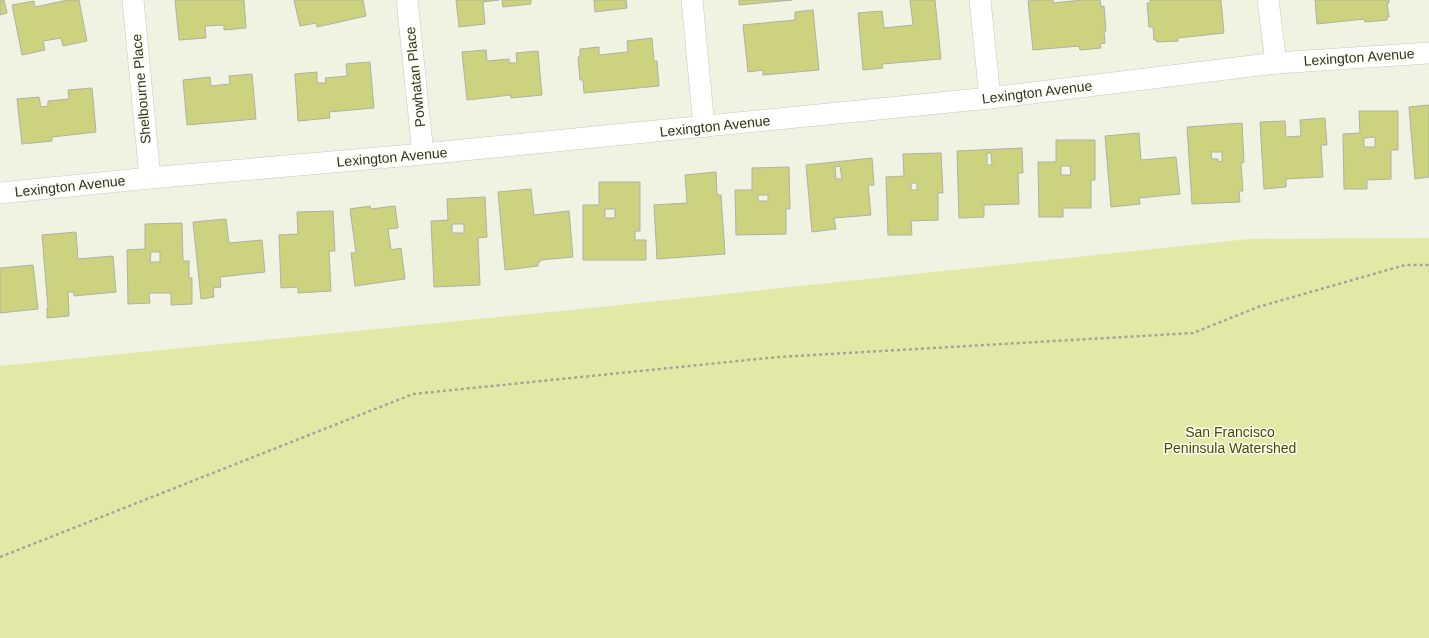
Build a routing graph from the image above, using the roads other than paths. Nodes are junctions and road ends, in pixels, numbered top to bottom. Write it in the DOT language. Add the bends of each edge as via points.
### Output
graph roads {
  1 [pos="133,0"];
  2 [pos="407,0"];
  3 [pos="692,0"];
  4 [pos="980,0"];
  5 [pos="1268,0"];
  6 [pos="1429,53"];
  7 [pos="1276,63"];
  8 [pos="990,98"];
  9 [pos="704,127"];
  10 [pos="423,154"];
  11 [pos="150,178"];
  12 [pos="0,193"];
  1 -- 11 [label="street, Shelbourne Place"];
  2 -- 10 [label="street, Powhatan Place"];
  3 -- 9 [label="street"];
  4 -- 8 [label="street"];
  5 -- 7 [label="street"];
  6 -- 7 [label="street, Lexington Avenue"];
  7 -- 8 [label="street, Lexington Avenue"];
  8 -- 9 [label="street, Lexington Avenue"];
  9 -- 10 [label="street, Lexington Avenue"];
  10 -- 11 [label="street, Lexington Avenue"];
  11 -- 12 [label="street, Lexington Avenue"];
}
